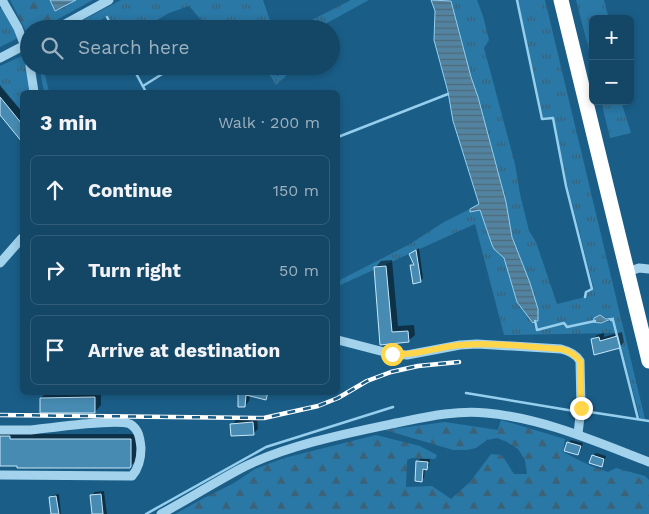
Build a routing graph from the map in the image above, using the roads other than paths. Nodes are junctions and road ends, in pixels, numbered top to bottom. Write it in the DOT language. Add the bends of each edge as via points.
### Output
graph roads {
  1 [pos="2,0"];
  2 [pos="110,0"];
  3 [pos="561,0"];
  4 [pos="73,20"];
  5 [pos="20,32"];
  6 [pos="20,48"];
  7 [pos="0,58"];
  8 [pos="31,75"];
  9 [pos="34,90"];
  10 [pos="0,248"];
  11 [pos="19,250"];
  12 [pos="4,260"];
  13 [pos="649,269"];
  14 [pos="626,272"];
  15 [pos="340,341"];
  16 [pos="649,361"];
  17 [pos="0,430"];
  18 [pos="578,434"];
  19 [pos="649,462"];
  20 [pos="0,475"];
  21 [pos="161,514"];
  1 -- 5 [label="street"];
  2 -- 4 [label="street"];
  3 -- 14 [label="highway"];
  6 -- 7 [label="street"];
  8 -- 9 [label="street"];
  10 -- 12 [label="street"];
  11 -- 12 [label="street"];
  13 -- 14 [label="street"];
  14 -- 16 [label="highway"];
  15 -- 18 [label="street" via="408,355 477,344 568,351 580,361"];
  17 -- 20 [label="street" via="128,423 137,431 141,451 132,476"];
  18 -- 19 [label="street"];
  18 -- 21 [label="street" via="487,413 428,417 367,429 278,453 240,469"];
}
